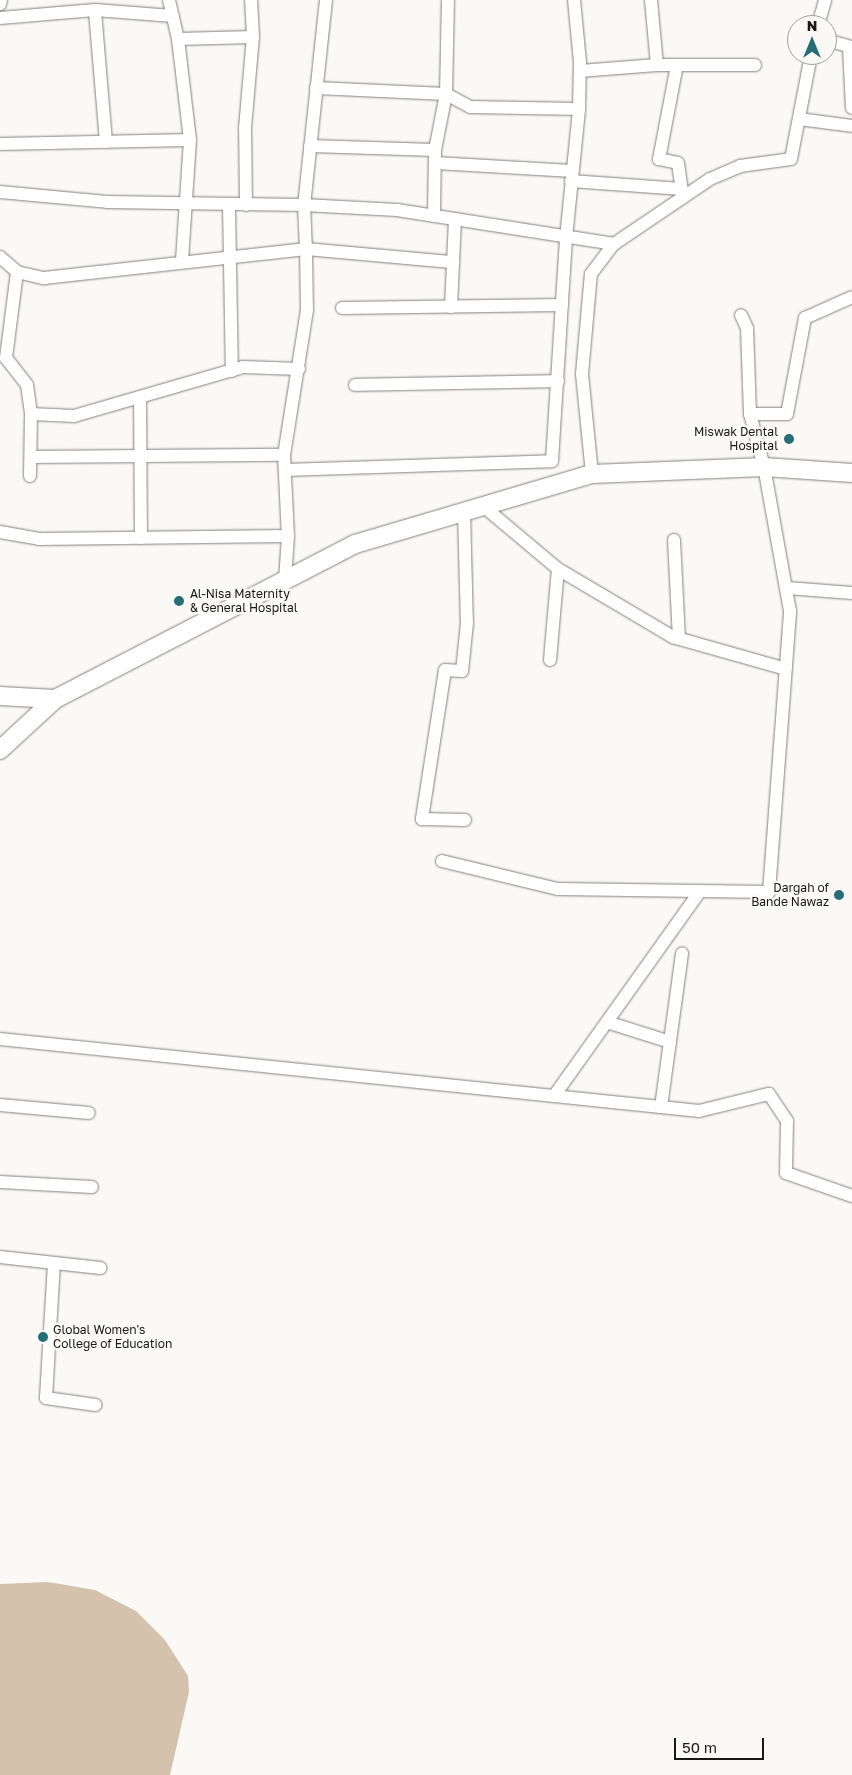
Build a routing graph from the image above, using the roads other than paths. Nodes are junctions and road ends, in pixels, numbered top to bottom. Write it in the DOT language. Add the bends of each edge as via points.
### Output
graph roads {
  1 [pos="1,0"];
  2 [pos="169,0"];
  3 [pos="251,0"];
  4 [pos="326,0"];
  5 [pos="448,0"];
  6 [pos="574,0"];
  7 [pos="651,0"];
  8 [pos="825,0"];
  9 [pos="0,4"];
  10 [pos="95,10"];
  11 [pos="821,15"];
  12 [pos="173,16"];
  13 [pos="0,18"];
  14 [pos="253,37"];
  15 [pos="178,39"];
  16 [pos="837,43"];
  17 [pos="851,47"];
  18 [pos="657,65"];
  19 [pos="677,65"];
  20 [pos="755,65"];
  21 [pos="809,65"];
  22 [pos="580,71"];
  23 [pos="316,88"];
  24 [pos="446,94"];
  25 [pos="852,108"];
  26 [pos="579,109"];
  27 [pos="799,119"];
  28 [pos="852,126"];
  29 [pos="190,140"];
  30 [pos="106,142"];
  31 [pos="0,144"];
  32 [pos="310,146"];
  33 [pos="436,156"];
  34 [pos="571,176"];
  35 [pos="0,192"];
  36 [pos="683,193"];
  37 [pos="185,205"];
  38 [pos="246,205"];
  39 [pos="304,205"];
  40 [pos="229,206"];
  41 [pos="434,216"];
  42 [pos="455,219"];
  43 [pos="566,238"];
  44 [pos="614,244"];
  45 [pos="306,249"];
  46 [pos="230,255"];
  47 [pos="0,257"];
  48 [pos="182,261"];
  49 [pos="453,262"];
  50 [pos="17,272"];
  51 [pos="852,297"];
  52 [pos="562,305"];
  53 [pos="451,307"];
  54 [pos="342,308"];
  55 [pos="741,315"];
  56 [pos="298,369"];
  57 [pos="232,371"];
  58 [pos="558,381"];
  59 [pos="355,385"];
  60 [pos="140,397"];
  61 [pos="31,414"];
  62 [pos="750,414"];
  63 [pos="284,455"];
  64 [pos="140,456"];
  65 [pos="30,458"];
  66 [pos="764,467"];
  67 [pos="285,470"];
  68 [pos="852,473"];
  69 [pos="592,474"];
  70 [pos="30,476"];
  71 [pos="483,506"];
  72 [pos="464,512"];
  73 [pos="0,532"];
  74 [pos="288,536"];
  75 [pos="140,538"];
  76 [pos="674,540"];
  77 [pos="558,569"];
  78 [pos="286,580"];
  79 [pos="787,588"];
  80 [pos="852,593"];
  81 [pos="679,639"];
  82 [pos="550,660"];
  83 [pos="786,669"];
  84 [pos="0,696"];
  85 [pos="56,699"];
  86 [pos="0,750"];
  87 [pos="465,820"];
  88 [pos="442,861"];
  89 [pos="700,891"];
  90 [pos="682,953"];
  91 [pos="607,1022"];
  92 [pos="0,1039"];
  93 [pos="670,1042"];
  94 [pos="554,1096"];
  95 [pos="0,1105"];
  96 [pos="661,1107"];
  97 [pos="90,1113"];
  98 [pos="0,1182"];
  99 [pos="92,1187"];
  100 [pos="852,1196"];
  101 [pos="0,1257"];
  102 [pos="54,1263"];
  103 [pos="100,1268"];
  104 [pos="96,1405"];
  1 -- 9 [label="street"];
  2 -- 12 [label="street"];
  3 -- 14 [label="street"];
  4 -- 23 [label="street"];
  5 -- 24 [label="street"];
  6 -- 22 [label="street"];
  7 -- 18 [label="street"];
  8 -- 11 [label="street"];
  10 -- 12 [label="street"];
  10 -- 13 [label="street"];
  10 -- 30 [label="street"];
  12 -- 15 [label="street"];
  14 -- 15 [label="street"];
  14 -- 38 [label="street" via="245,128"];
  15 -- 29 [label="street"];
  16 -- 17 [label="street"];
  17 -- 25 [label="street"];
  18 -- 19 [label="street"];
  18 -- 22 [label="street"];
  19 -- 20 [label="street"];
  19 -- 36 [label="street" via="659,159 678,163"];
  21 -- 27 [label="street"];
  22 -- 26 [label="street"];
  23 -- 24 [label="street"];
  23 -- 32 [label="street"];
  24 -- 26 [label="street" via="470,107"];
  24 -- 33 [label="street"];
  26 -- 34 [label="street"];
  27 -- 28 [label="street"];
  27 -- 36 [label="street" via="791,159 729,170"];
  29 -- 30 [label="street"];
  29 -- 37 [label="street"];
  30 -- 31 [label="street"];
  32 -- 33 [label="street"];
  32 -- 39 [label="street"];
  33 -- 34 [label="street"];
  33 -- 41 [label="street"];
  34 -- 36 [label="street"];
  34 -- 43 [label="street"];
  35 -- 37 [label="street"];
  36 -- 44 [label="street"];
  37 -- 40 [label="street"];
  37 -- 48 [label="street"];
  38 -- 39 [label="street"];
  38 -- 40 [label="street"];
  39 -- 41 [label="street" via="397,210"];
  39 -- 45 [label="street"];
  40 -- 46 [label="street"];
  41 -- 42 [label="street"];
  42 -- 43 [label="street"];
  42 -- 49 [label="street"];
  43 -- 44 [label="street"];
  43 -- 52 [label="street"];
  44 -- 69 [label="street" via="591,274 590,283 582,374"];
  45 -- 46 [label="street"];
  45 -- 49 [label="street"];
  45 -- 56 [label="street" via="307,310"];
  46 -- 48 [label="street"];
  46 -- 57 [label="street"];
  47 -- 50 [label="street"];
  48 -- 50 [label="street" via="44,278"];
  49 -- 53 [label="street"];
  50 -- 61 [label="street" via="6,358 27,385"];
  51 -- 62 [label="street" via="805,318 787,414"];
  52 -- 53 [label="street"];
  52 -- 58 [label="street"];
  53 -- 54 [label="street"];
  55 -- 62 [label="street" via="747,328"];
  56 -- 57 [label="street" via="243,368"];
  56 -- 63 [label="street"];
  57 -- 60 [label="street"];
  58 -- 59 [label="street"];
  58 -- 67 [label="street" via="552,462"];
  60 -- 61 [label="street" via="74,416"];
  60 -- 64 [label="street"];
  61 -- 65 [label="street"];
  62 -- 66 [label="street"];
  63 -- 64 [label="street"];
  63 -- 67 [label="street"];
  64 -- 65 [label="street"];
  64 -- 75 [label="street"];
  65 -- 70 [label="street"];
  66 -- 68 [label="main road"];
  66 -- 69 [label="main road"];
  66 -- 79 [label="street"];
  67 -- 74 [label="street"];
  69 -- 71 [label="main road"];
  71 -- 72 [label="main road"];
  71 -- 77 [label="street"];
  72 -- 78 [label="main road" via="355,544"];
  72 -- 87 [label="street" via="467,623 462,671 445,670 422,819"];
  73 -- 75 [label="street" via="39,539"];
  74 -- 75 [label="street"];
  74 -- 78 [label="street"];
  76 -- 81 [label="street"];
  77 -- 81 [label="street"];
  77 -- 82 [label="street"];
  78 -- 85 [label="main road"];
  79 -- 80 [label="street"];
  79 -- 83 [label="street" via="790,611"];
  81 -- 83 [label="street"];
  83 -- 89 [label="street" via="769,892"];
  84 -- 85 [label="main road"];
  85 -- 86 [label="main road"];
  88 -- 89 [label="street" via="558,889"];
  89 -- 91 [label="street"];
  90 -- 93 [label="street"];
  91 -- 93 [label="street"];
  91 -- 94 [label="street"];
  92 -- 94 [label="street"];
  93 -- 96 [label="street"];
  94 -- 96 [label="street"];
  95 -- 97 [label="street"];
  96 -- 100 [label="street" via="699,1111 769,1094 786,1121 786,1173"];
  98 -- 99 [label="street"];
  101 -- 102 [label="street"];
  102 -- 103 [label="street"];
  102 -- 104 [label="street" via="46,1398"];
}
